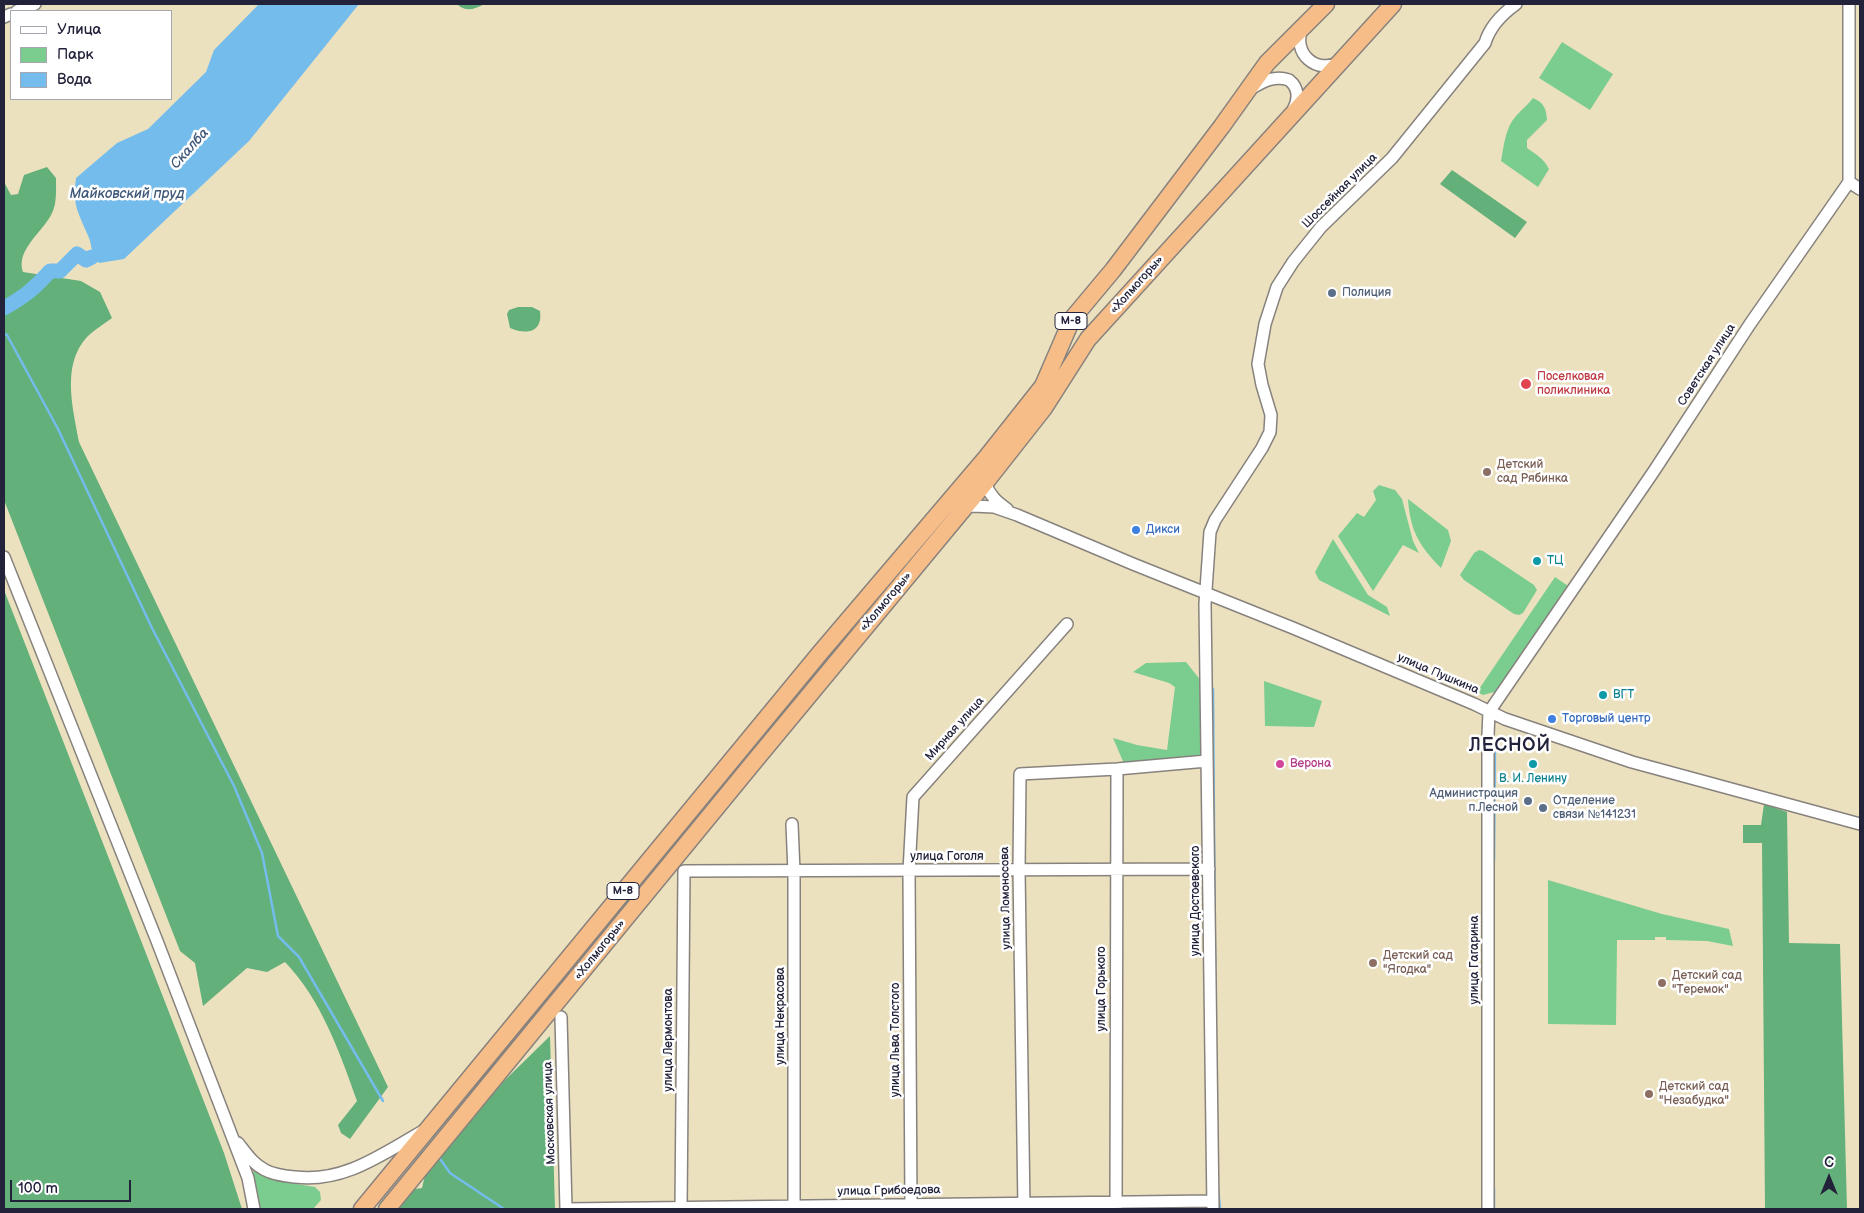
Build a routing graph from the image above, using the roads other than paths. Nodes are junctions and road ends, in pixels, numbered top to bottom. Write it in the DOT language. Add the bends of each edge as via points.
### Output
graph roads {
  1 [pos="34,4"];
  2 [pos="1326,4"];
  3 [pos="1393,4"];
  4 [pos="1516,4"];
  5 [pos="1849,4"];
  6 [pos="19,10"];
  7 [pos="1305,23"];
  8 [pos="1345,58"];
  9 [pos="1248,91"];
  10 [pos="1288,121"];
  11 [pos="1849,182"];
  12 [pos="1860,189"];
  13 [pos="985,484"];
  14 [pos="964,508"];
  15 [pos="1017,515"];
  16 [pos="4,556"];
  17 [pos="1206,592"];
  18 [pos="1067,624"];
  19 [pos="1490,712"];
  20 [pos="1207,761"];
  21 [pos="1117,770"];
  22 [pos="792,824"];
  23 [pos="1860,824"];
  24 [pos="1210,869"];
  25 [pos="1019,870"];
  26 [pos="1116,870"];
  27 [pos="684,871"];
  28 [pos="909,871"];
  29 [pos="794,872"];
  30 [pos="561,1017"];
  31 [pos="427,1129"];
  32 [pos="231,1136"];
  33 [pos="1213,1205"];
  34 [pos="1024,1206"];
  35 [pos="1116,1206"];
  36 [pos="794,1207"];
  37 [pos="911,1207"];
  38 [pos="254,1209"];
  39 [pos="362,1209"];
  40 [pos="387,1209"];
  41 [pos="566,1209"];
  42 [pos="682,1209"];
  43 [pos="1488,1209"];
  1 -- 6 [label="street"];
  2 -- 7 [label="highway, «Холмогоры» / М-8"];
  3 -- 8 [label="highway, «Холмогоры» / М-8"];
  4 -- 17 [label="street, Шоссейная улица" via="1503,13 1485,43 1392,158 1321,227 1278,287 1265,324 1258,364 1271,415 1270,432 1210,532"];
  5 -- 11 [label="street"];
  7 -- 8 [label="street" via="1299,45 1308,60 1324,66"];
  7 -- 9 [label="highway, «Холмогоры» / М-8" via="1267,63"];
  8 -- 10 [label="highway, «Холмогоры» / М-8"];
  9 -- 10 [label="street" via="1270,79 1289,80 1297,89 1298,96"];
  9 -- 31 [label="highway, «Холмогоры» / М-8" via="1113,270 1072,319 1043,386"];
  10 -- 13 [label="highway, «Холмогоры» / М-8" via="1088,339 1044,408"];
  11 -- 12 [label="street"];
  11 -- 19 [label="street, Советская улица"];
  13 -- 14 [label="highway, «Холмогоры» / М-8"];
  13 -- 15 [label="street" via="998,503"];
  14 -- 15 [label="street" via="994,508"];
  14 -- 40 [label="highway, «Холмогоры» / М-8"];
  15 -- 17 [label="street, улица Пушкина"];
  16 -- 32 [label="street"];
  17 -- 19 [label="street, улица Пушкина"];
  17 -- 20 [label="street, улица Достоевского"];
  18 -- 28 [label="street, Мирная улица" via="912,797"];
  19 -- 23 [label="street, улица Пушкина" via="1632,762"];
  19 -- 43 [label="street, улица Гагарина"];
  20 -- 21 [label="street, улица Ломоносова"];
  20 -- 24 [label="street, улица Достоевского"];
  21 -- 25 [label="street, улица Ломоносова" via="1020,774"];
  21 -- 26 [label="street, улица Горького"];
  22 -- 29 [label="street, улица Некрасова"];
  24 -- 26 [label="street, улица Гоголя"];
  24 -- 33 [label="street, улица Достоевского"];
  25 -- 26 [label="street, улица Гоголя"];
  25 -- 28 [label="street, улица Гоголя"];
  25 -- 34 [label="street, улица Ломоносова"];
  26 -- 35 [label="street, улица Горького"];
  27 -- 29 [label="street, улица Гоголя"];
  27 -- 42 [label="street, улица Лермонтова"];
  28 -- 29 [label="street, улица Гоголя"];
  28 -- 37 [label="street, улица Льва Толстого"];
  29 -- 36 [label="street, улица Некрасова"];
  30 -- 41 [label="street, Московская улица"];
  31 -- 32 [label="street" via="351,1171 310,1179 265,1170"];
  31 -- 39 [label="highway, «Холмогоры» / М-8"];
  32 -- 38 [label="street" via="248,1178"];
  33 -- 35 [label="street, улица Грибоедова"];
  34 -- 35 [label="street, улица Грибоедова"];
  34 -- 37 [label="street, улица Грибоедова"];
  36 -- 37 [label="street, улица Грибоедова"];
  36 -- 42 [label="street, улица Грибоедова"];
  41 -- 42 [label="street, улица Грибоедова"];
}
